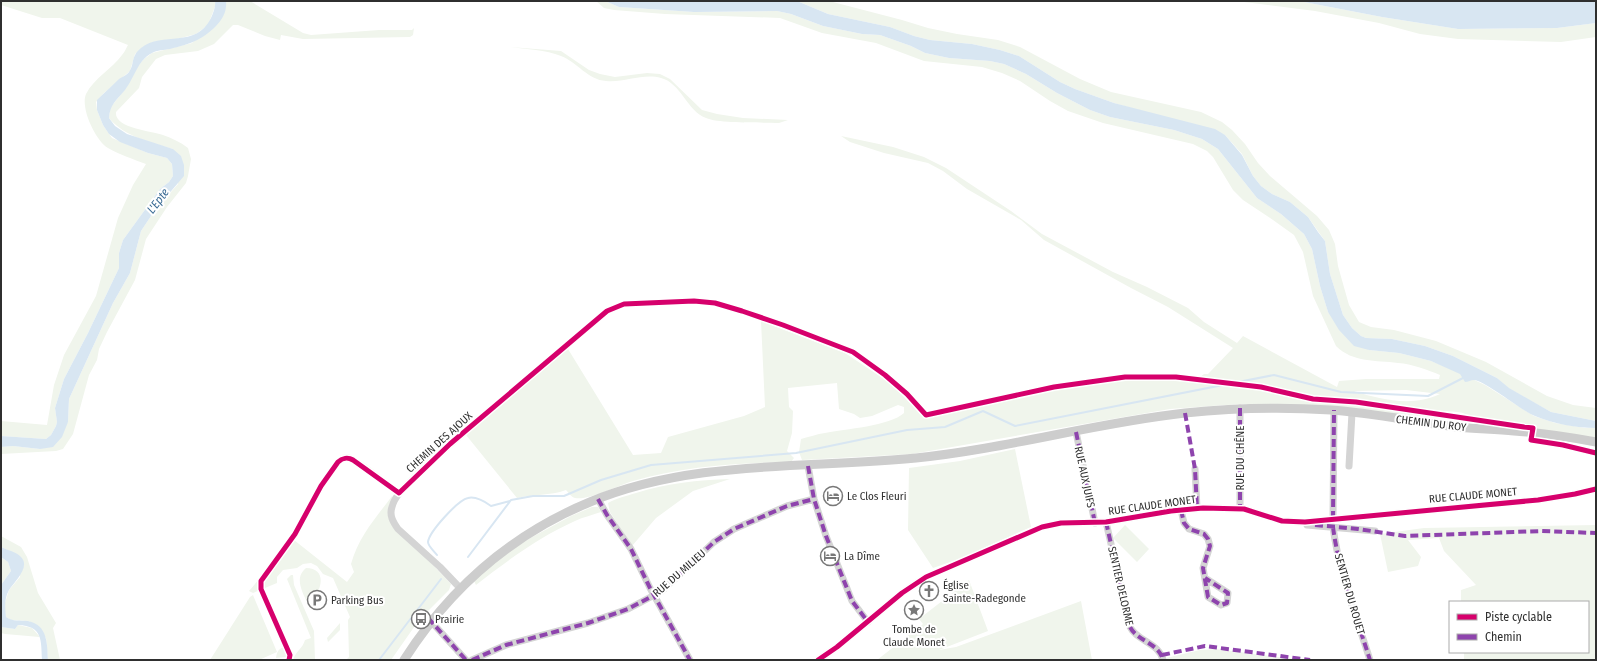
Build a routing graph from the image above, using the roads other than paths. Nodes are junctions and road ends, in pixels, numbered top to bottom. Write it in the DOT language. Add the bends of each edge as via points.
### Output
graph roads {
  1 [pos="494,407"];
  2 [pos="1240,408"];
  3 [pos="1334,410"];
  4 [pos="1352,413"];
  5 [pos="1076,432"];
  6 [pos="1596,442"];
  7 [pos="808,466"];
  8 [pos="1349,466"];
  9 [pos="1195,469"];
  10 [pos="1596,489"];
  11 [pos="814,498"];
  12 [pos="598,499"];
  13 [pos="1197,508"];
  14 [pos="1240,508"];
  15 [pos="1181,510"];
  16 [pos="1333,519"];
  17 [pos="1106,522"];
  18 [pos="1304,522"];
  19 [pos="1095,523"];
  20 [pos="1333,527"];
  21 [pos="1375,531"];
  22 [pos="1205,578"];
  23 [pos="460,588"];
  24 [pos="655,595"];
  25 [pos="430,619"];
  26 [pos="868,622"];
  27 [pos="397,660"];
  28 [pos="404,660"];
  29 [pos="466,660"];
  30 [pos="472,660"];
  31 [pos="690,660"];
  32 [pos="818,660"];
  33 [pos="1163,660"];
  34 [pos="1370,660"];
  1 -- 23 [label="street, CHEMIN DES AJOUX" via="432,459 399,493 392,506 392,522"];
  2 -- 3 [label="main road, CHEMIN DU ROY"];
  2 -- 5 [label="main road, CHEMIN DU ROY" via="1157,417"];
  2 -- 14 [label="street, RUE DU CHÊNE"];
  3 -- 4 [label="main road, CHEMIN DU ROY"];
  3 -- 16 [label="street"];
  4 -- 6 [label="main road, CHEMIN DU ROY" via="1458,427 1532,432"];
  4 -- 8 [label="street"];
  5 -- 7 [label="main road, CHEMIN DU ROY" via="942,455"];
  5 -- 19 [label="street, RUE AUX JUIFS"];
  7 -- 11 [label="street"];
  7 -- 12 [label="main road, CHEMIN DU ROY" via="696,473 647,483"];
  9 -- 13 [label="street"];
  10 -- 16 [label="street, RUE CLAUDE MONET" via="1538,500"];
  11 -- 24 [label="street, RUE DU MILIEU" via="787,506 734,529 714,542 667,587"];
  11 -- 26 [label="street" via="852,601"];
  12 -- 23 [label="main road, CHEMIN DU ROY" via="564,514 531,533 489,562"];
  12 -- 24 [label="street" via="631,549"];
  13 -- 14 [label="street, RUE CLAUDE MONET"];
  13 -- 15 [label="street, RUE CLAUDE MONET"];
  14 -- 18 [label="street, RUE CLAUDE MONET" via="1282,521"];
  15 -- 17 [label="street, RUE CLAUDE MONET"];
  15 -- 22 [label="street" via="1184,523 1189,529 1204,534 1208,539 1209,550 1203,568"];
  16 -- 18 [label="street, RUE CLAUDE MONET"];
  17 -- 19 [label="street, RUE CLAUDE MONET"];
  17 -- 33 [label="street, SENTIER DELORME" via="1132,632 1158,651"];
  18 -- 20 [label="street" via="1307,525"];
  19 -- 26 [label="street, RUE CLAUDE MONET" via="1061,523 1042,527 934,572 902,593"];
  20 -- 21 [label="street"];
  20 -- 34 [label="street, SENTIER DU ROUET" via="1344,580"];
  23 -- 25 [label="main road, CHEMIN DU ROY"];
  24 -- 30 [label="street, RUE DU MILIEU" via="615,614 506,644"];
  24 -- 31 [label="street"];
  25 -- 27 [label="main road" via="416,630"];
  25 -- 28 [label="main road"];
  25 -- 29 [label="street"];
  26 -- 32 [label="street, RUE CLAUDE MONET"];
}
